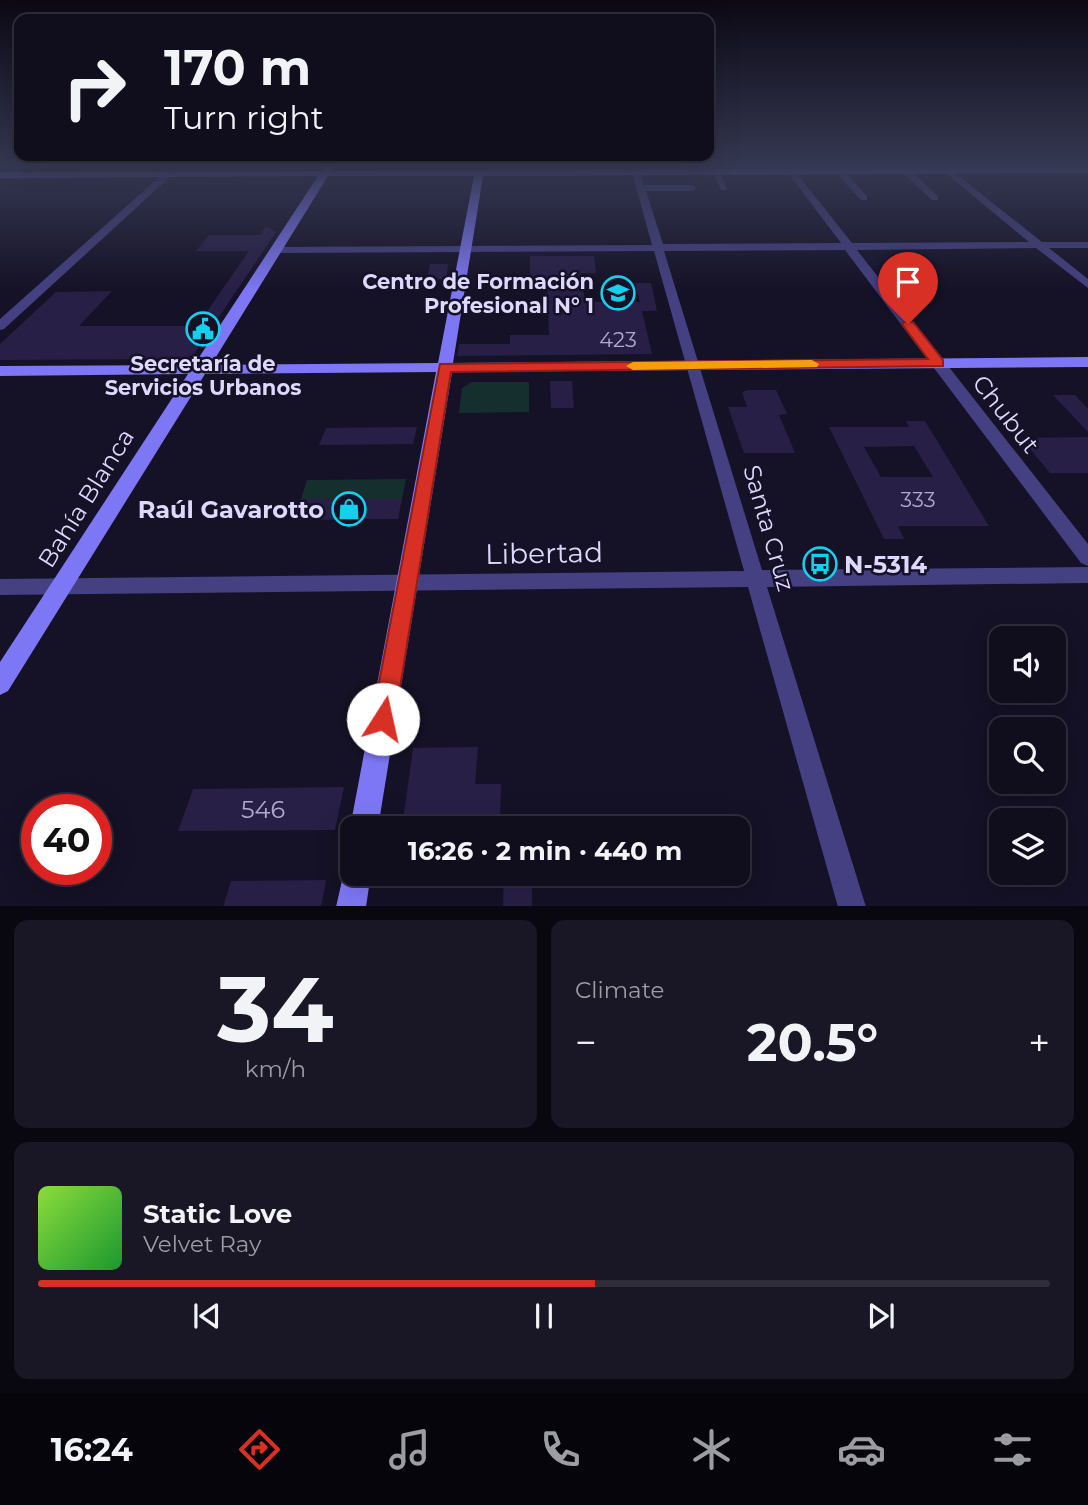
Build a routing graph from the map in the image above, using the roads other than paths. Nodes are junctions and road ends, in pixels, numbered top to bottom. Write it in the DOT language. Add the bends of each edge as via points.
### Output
graph roads {
  1 [pos="129,207"];
  2 [pos="302,207"];
  3 [pos="473,207"];
  4 [pos="647,207"];
  5 [pos="819,207"];
  6 [pos="992,207"];
  7 [pos="1039,245"];
  8 [pos="1088,245"];
  9 [pos="849,246"];
  10 [pos="659,248"];
  11 [pos="466,249"];
  12 [pos="275,250"];
  13 [pos="1088,285"];
  14 [pos="0,326"];
  15 [pos="1088,362"];
  16 [pos="938,363"];
  17 [pos="694,365"];
  18 [pos="445,367"];
  19 [pos="198,369"];
  20 [pos="0,371"];
  21 [pos="1088,558"];
  22 [pos="1088,575"];
  23 [pos="756,579"];
  24 [pos="407,583"];
  25 [pos="61,586"];
  26 [pos="0,587"];
  27 [pos="0,682"];
  28 [pos="366,816"];
  29 [pos="354,886"];
  30 [pos="351,906"];
  31 [pos="852,906"];
  1 -- 14 [label="street"];
  2 -- 12 [label="street, Bahía Blanca"];
  3 -- 11 [label="street"];
  4 -- 10 [label="street, Santa Cruz"];
  5 -- 9 [label="street, Chubut"];
  6 -- 7 [label="street"];
  7 -- 8 [label="street"];
  7 -- 9 [label="street"];
  7 -- 13 [label="street"];
  9 -- 10 [label="street"];
  9 -- 16 [label="street, Chubut"];
  10 -- 11 [label="street"];
  10 -- 17 [label="street, Santa Cruz"];
  11 -- 12 [label="street"];
  11 -- 18 [label="street"];
  12 -- 19 [label="street, Bahía Blanca"];
  15 -- 16 [label="street"];
  16 -- 17 [label="street"];
  16 -- 21 [label="street, Chubut"];
  17 -- 18 [label="street"];
  17 -- 23 [label="street, Santa Cruz"];
  18 -- 19 [label="street"];
  18 -- 24 [label="street"];
  19 -- 20 [label="street"];
  19 -- 25 [label="street, Bahía Blanca"];
  22 -- 23 [label="street, Libertad"];
  23 -- 24 [label="street, Libertad"];
  23 -- 31 [label="street, Santa Cruz"];
  24 -- 25 [label="street, Libertad"];
  24 -- 28 [label="street"];
  25 -- 26 [label="street, Libertad"];
  25 -- 27 [label="street, Bahía Blanca"];
  29 -- 30 [label="street"];
}
